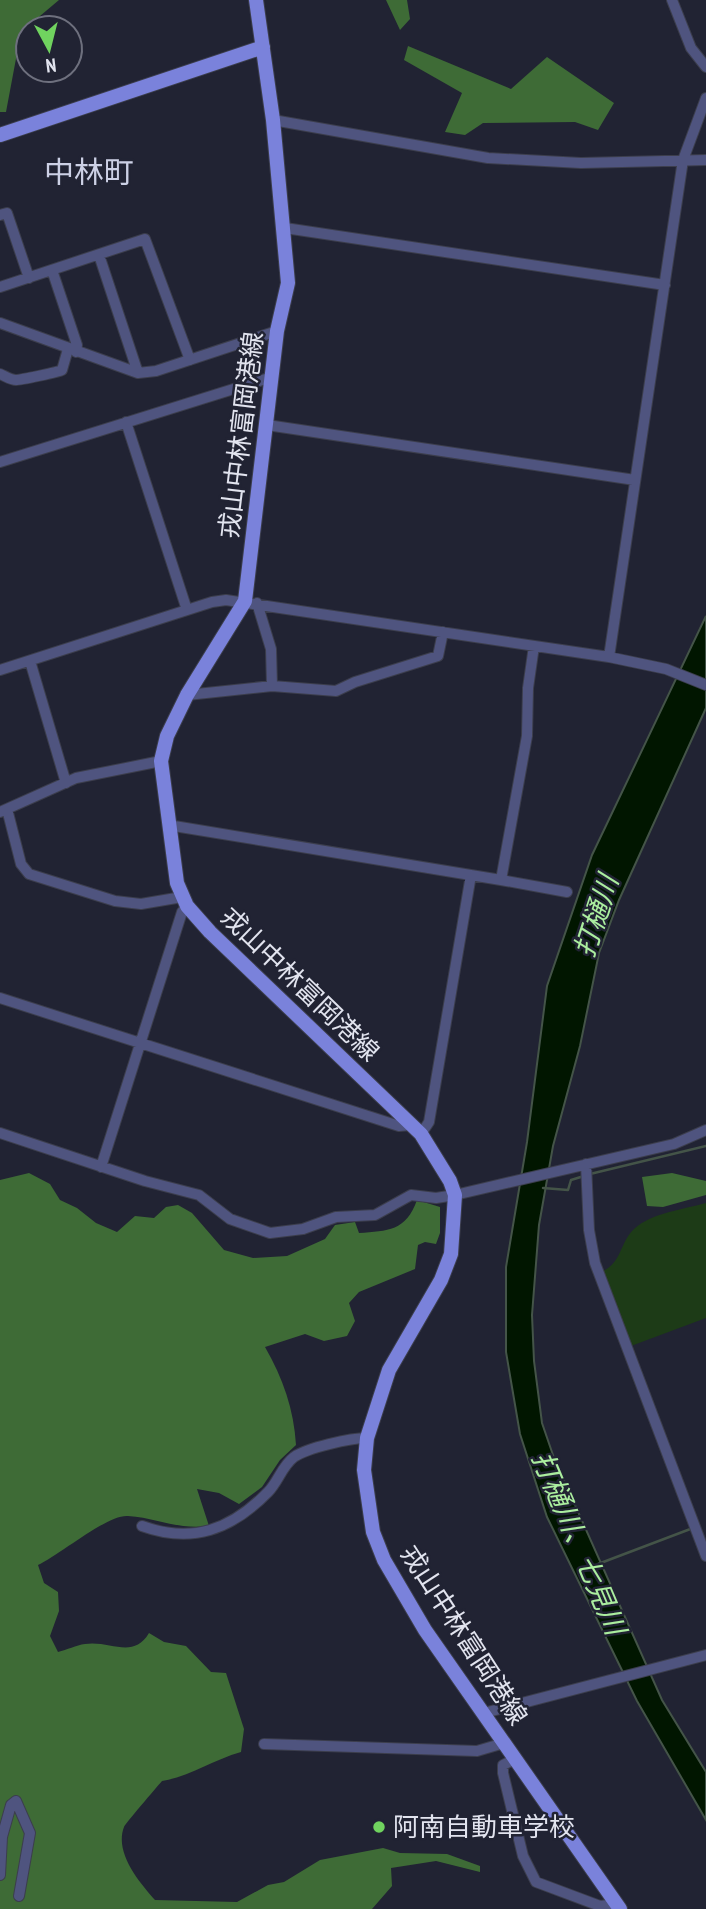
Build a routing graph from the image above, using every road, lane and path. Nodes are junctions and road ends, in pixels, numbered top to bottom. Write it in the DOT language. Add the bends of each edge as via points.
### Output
graph roads {
  1 [pos="256,0"];
  2 [pos="671,0"];
  3 [pos="263,47"];
  4 [pos="706,68"];
  5 [pos="706,98"];
  6 [pos="273,120"];
  7 [pos="0,135"];
  8 [pos="683,160"];
  9 [pos="706,160"];
  10 [pos="0,215"];
  11 [pos="285,228"];
  12 [pos="99,255"];
  13 [pos="52,270"];
  14 [pos="29,278"];
  15 [pos="665,285"];
  16 [pos="0,287"];
  17 [pos="0,323"];
  18 [pos="277,331"];
  19 [pos="72,350"];
  20 [pos="190,360"];
  21 [pos="138,373"];
  22 [pos="0,374"];
  23 [pos="272,377"];
  24 [pos="126,422"];
  25 [pos="267,425"];
  26 [pos="0,462"];
  27 [pos="635,480"];
  28 [pos="251,603"];
  29 [pos="187,610"];
  30 [pos="443,632"];
  31 [pos="534,646"];
  32 [pos="609,657"];
  33 [pos="30,661"];
  34 [pos="0,670"];
  35 [pos="706,685"];
  36 [pos="272,686"];
  37 [pos="187,695"];
  38 [pos="160,761"];
  39 [pos="65,783"];
  40 [pos="4,810"];
  41 [pos="169,825"];
  42 [pos="471,875"];
  43 [pos="501,880"];
  44 [pos="567,892"];
  45 [pos="184,902"];
  46 [pos="0,998"];
  47 [pos="140,1042"];
  48 [pos="416,1130"];
  49 [pos="706,1130"];
  50 [pos="0,1133"];
  51 [pos="586,1164"];
  52 [pos="101,1167"];
  53 [pos="455,1195"];
  54 [pos="366,1438"];
  55 [pos="142,1526"];
  56 [pos="706,1556"];
  57 [pos="706,1655"];
  58 [pos="484,1713"];
  59 [pos="504,1743"];
  60 [pos="264,1744"];
  61 [pos="515,1759"];
  62 [pos="0,1875"];
  63 [pos="19,1896"];
  64 [pos="618,1906"];
  1 -- 3 [label="main road, 戎山中林富岡港線"];
  2 -- 4 [label="street" via="691,48"];
  3 -- 6 [label="main road, 戎山中林富岡港線"];
  3 -- 7 [label="main road"];
  5 -- 8 [label="street"];
  6 -- 8 [label="street" via="488,158 581,163"];
  6 -- 11 [label="main road, 戎山中林富岡港線"];
  8 -- 9 [label="street"];
  8 -- 15 [label="street"];
  10 -- 14 [label="street" via="7,213"];
  11 -- 15 [label="street"];
  11 -- 18 [label="main road, 戎山中林富岡港線" via="288,284"];
  12 -- 13 [label="street"];
  12 -- 20 [label="street" via="145,239"];
  12 -- 21 [label="street"];
  13 -- 14 [label="street"];
  13 -- 19 [label="street" via="77,345"];
  14 -- 16 [label="street"];
  15 -- 27 [label="street"];
  17 -- 19 [label="street"];
  18 -- 20 [label="street"];
  18 -- 23 [label="main road, 戎山中林富岡港線"];
  19 -- 21 [label="street"];
  19 -- 22 [label="street" via="57,373 18,380"];
  20 -- 21 [label="street"];
  23 -- 24 [label="street"];
  23 -- 25 [label="main road, 戎山中林富岡港線"];
  24 -- 26 [label="street"];
  24 -- 29 [label="street"];
  25 -- 27 [label="street"];
  25 -- 28 [label="main road, 戎山中林富岡港線"];
  27 -- 32 [label="street"];
  28 -- 29 [label="street" via="212,602"];
  28 -- 30 [label="street"];
  28 -- 36 [label="street" via="271,649"];
  28 -- 37 [label="main road, 戎山中林富岡港線"];
  29 -- 33 [label="street"];
  30 -- 31 [label="street"];
  30 -- 36 [label="street" via="438,656 336,691"];
  31 -- 32 [label="street"];
  31 -- 43 [label="street" via="527,688 527,736"];
  32 -- 35 [label="street"];
  33 -- 34 [label="street"];
  33 -- 39 [label="street"];
  36 -- 37 [label="street"];
  37 -- 38 [label="main road, 戎山中林富岡港線"];
  38 -- 39 [label="street"];
  38 -- 41 [label="main road, 戎山中林富岡港線"];
  39 -- 40 [label="street"];
  40 -- 45 [label="street" via="21,864 29,874 116,901"];
  41 -- 42 [label="street"];
  41 -- 45 [label="main road, 戎山中林富岡港線"];
  42 -- 43 [label="street"];
  42 -- 48 [label="street" via="429,1122"];
  43 -- 44 [label="street"];
  45 -- 47 [label="street"];
  45 -- 48 [label="main road, 戎山中林富岡港線"];
  46 -- 47 [label="street"];
  47 -- 48 [label="street"];
  47 -- 52 [label="street"];
  48 -- 53 [label="main road, 戎山中林富岡港線" via="441,1163"];
  49 -- 51 [label="street" via="674,1143"];
  50 -- 52 [label="street"];
  51 -- 53 [label="street"];
  51 -- 56 [label="street" via="595,1263"];
  52 -- 53 [label="street" via="199,1195 230,1219 270,1233 286,1233 336,1217 375,1215 411,1195"];
  53 -- 54 [label="main road, 戎山中林富岡港線" via="451,1254 389,1370"];
  54 -- 55 [label="street" via="292,1458 267,1493 218,1530 181,1535"];
  54 -- 58 [label="main road, 戎山中林富岡港線" via="366,1501 384,1560 425,1630"];
  57 -- 58 [label="street"];
  58 -- 59 [label="main road, 戎山中林富岡港線"];
  59 -- 60 [label="street" via="477,1751"];
  59 -- 61 [label="main road, 戎山中林富岡港線"];
  61 -- 64 [label="main road, 戎山中林富岡港線"];
  61 -- 64 [label="street" via="503,1765 503,1773 529,1871 546,1888 600,1906"];
  62 -- 63 [label="street" via="2,1837 10,1805 16,1801 30,1833"];
}
